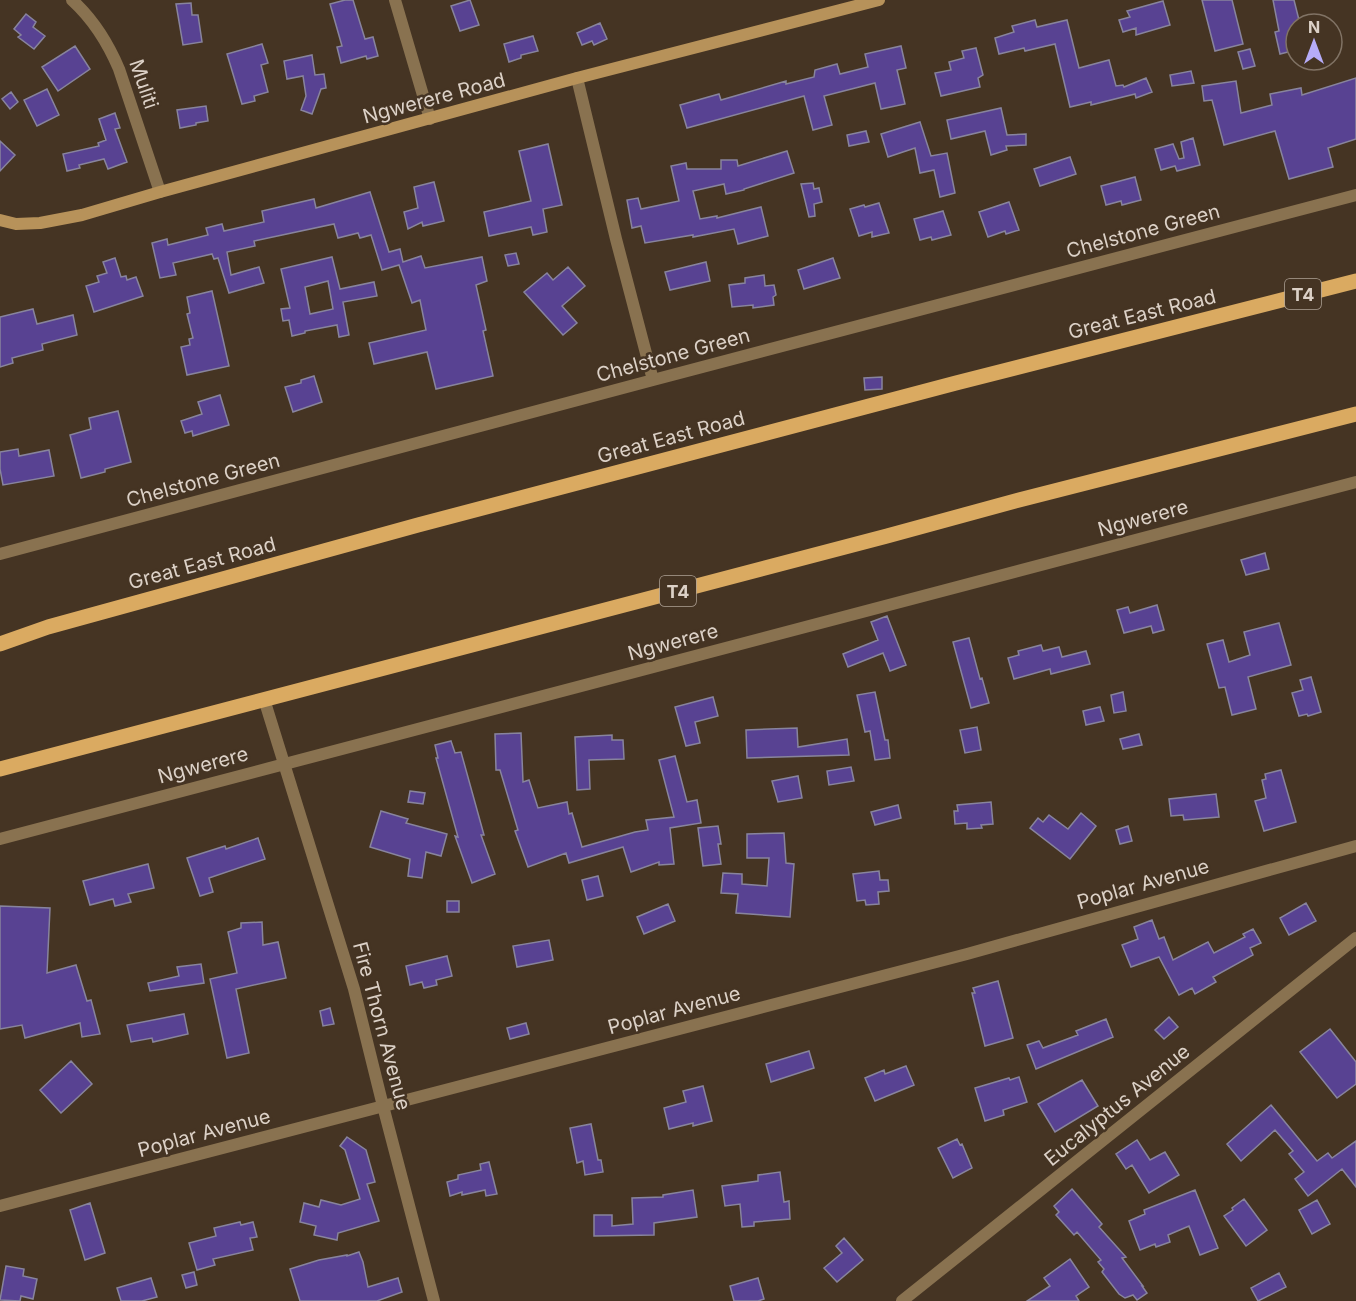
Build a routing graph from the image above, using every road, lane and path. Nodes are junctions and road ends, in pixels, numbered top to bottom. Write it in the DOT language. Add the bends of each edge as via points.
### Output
graph roads {
  1 [pos="72,0"];
  2 [pos="394,0"];
  3 [pos="879,0"];
  4 [pos="577,78"];
  5 [pos="430,119"];
  6 [pos="160,192"];
  7 [pos="1356,195"];
  8 [pos="0,220"];
  9 [pos="1356,280"];
  10 [pos="654,380"];
  11 [pos="1356,414"];
  12 [pos="1356,482"];
  13 [pos="0,554"];
  14 [pos="0,644"];
  15 [pos="264,699"];
  16 [pos="284,764"];
  17 [pos="0,769"];
  18 [pos="0,839"];
  19 [pos="1356,846"];
  20 [pos="1356,938"];
  21 [pos="383,1106"];
  22 [pos="0,1206"];
  23 [pos="434,1301"];
  24 [pos="902,1301"];
  1 -- 6 [label="street, Muliti" via="94,22 120,69"];
  2 -- 5 [label="street"];
  3 -- 4 [label="street, Ngwerere Road"];
  4 -- 5 [label="street, Ngwerere Road"];
  4 -- 10 [label="street"];
  5 -- 6 [label="street, Ngwerere Road"];
  6 -- 8 [label="street, Ngwerere Road" via="40,223"];
  7 -- 10 [label="street, Chelstone Green"];
  9 -- 14 [label="main road, Great East Road / T4" via="418,525 48,627"];
  10 -- 13 [label="street, Chelstone Green"];
  11 -- 15 [label="main road, T4"];
  12 -- 16 [label="street, Ngwerere"];
  15 -- 16 [label="street, Fire Thorn Avenue"];
  15 -- 17 [label="main road, T4"];
  16 -- 18 [label="street, Ngwerere"];
  16 -- 21 [label="street, Fire Thorn Avenue" via="354,989"];
  19 -- 21 [label="street, Poplar Avenue" via="967,954"];
  20 -- 24 [label="street, Eucalyptus Avenue"];
  21 -- 22 [label="street, Poplar Avenue"];
  21 -- 23 [label="street, Fire Thorn Avenue"];
}
